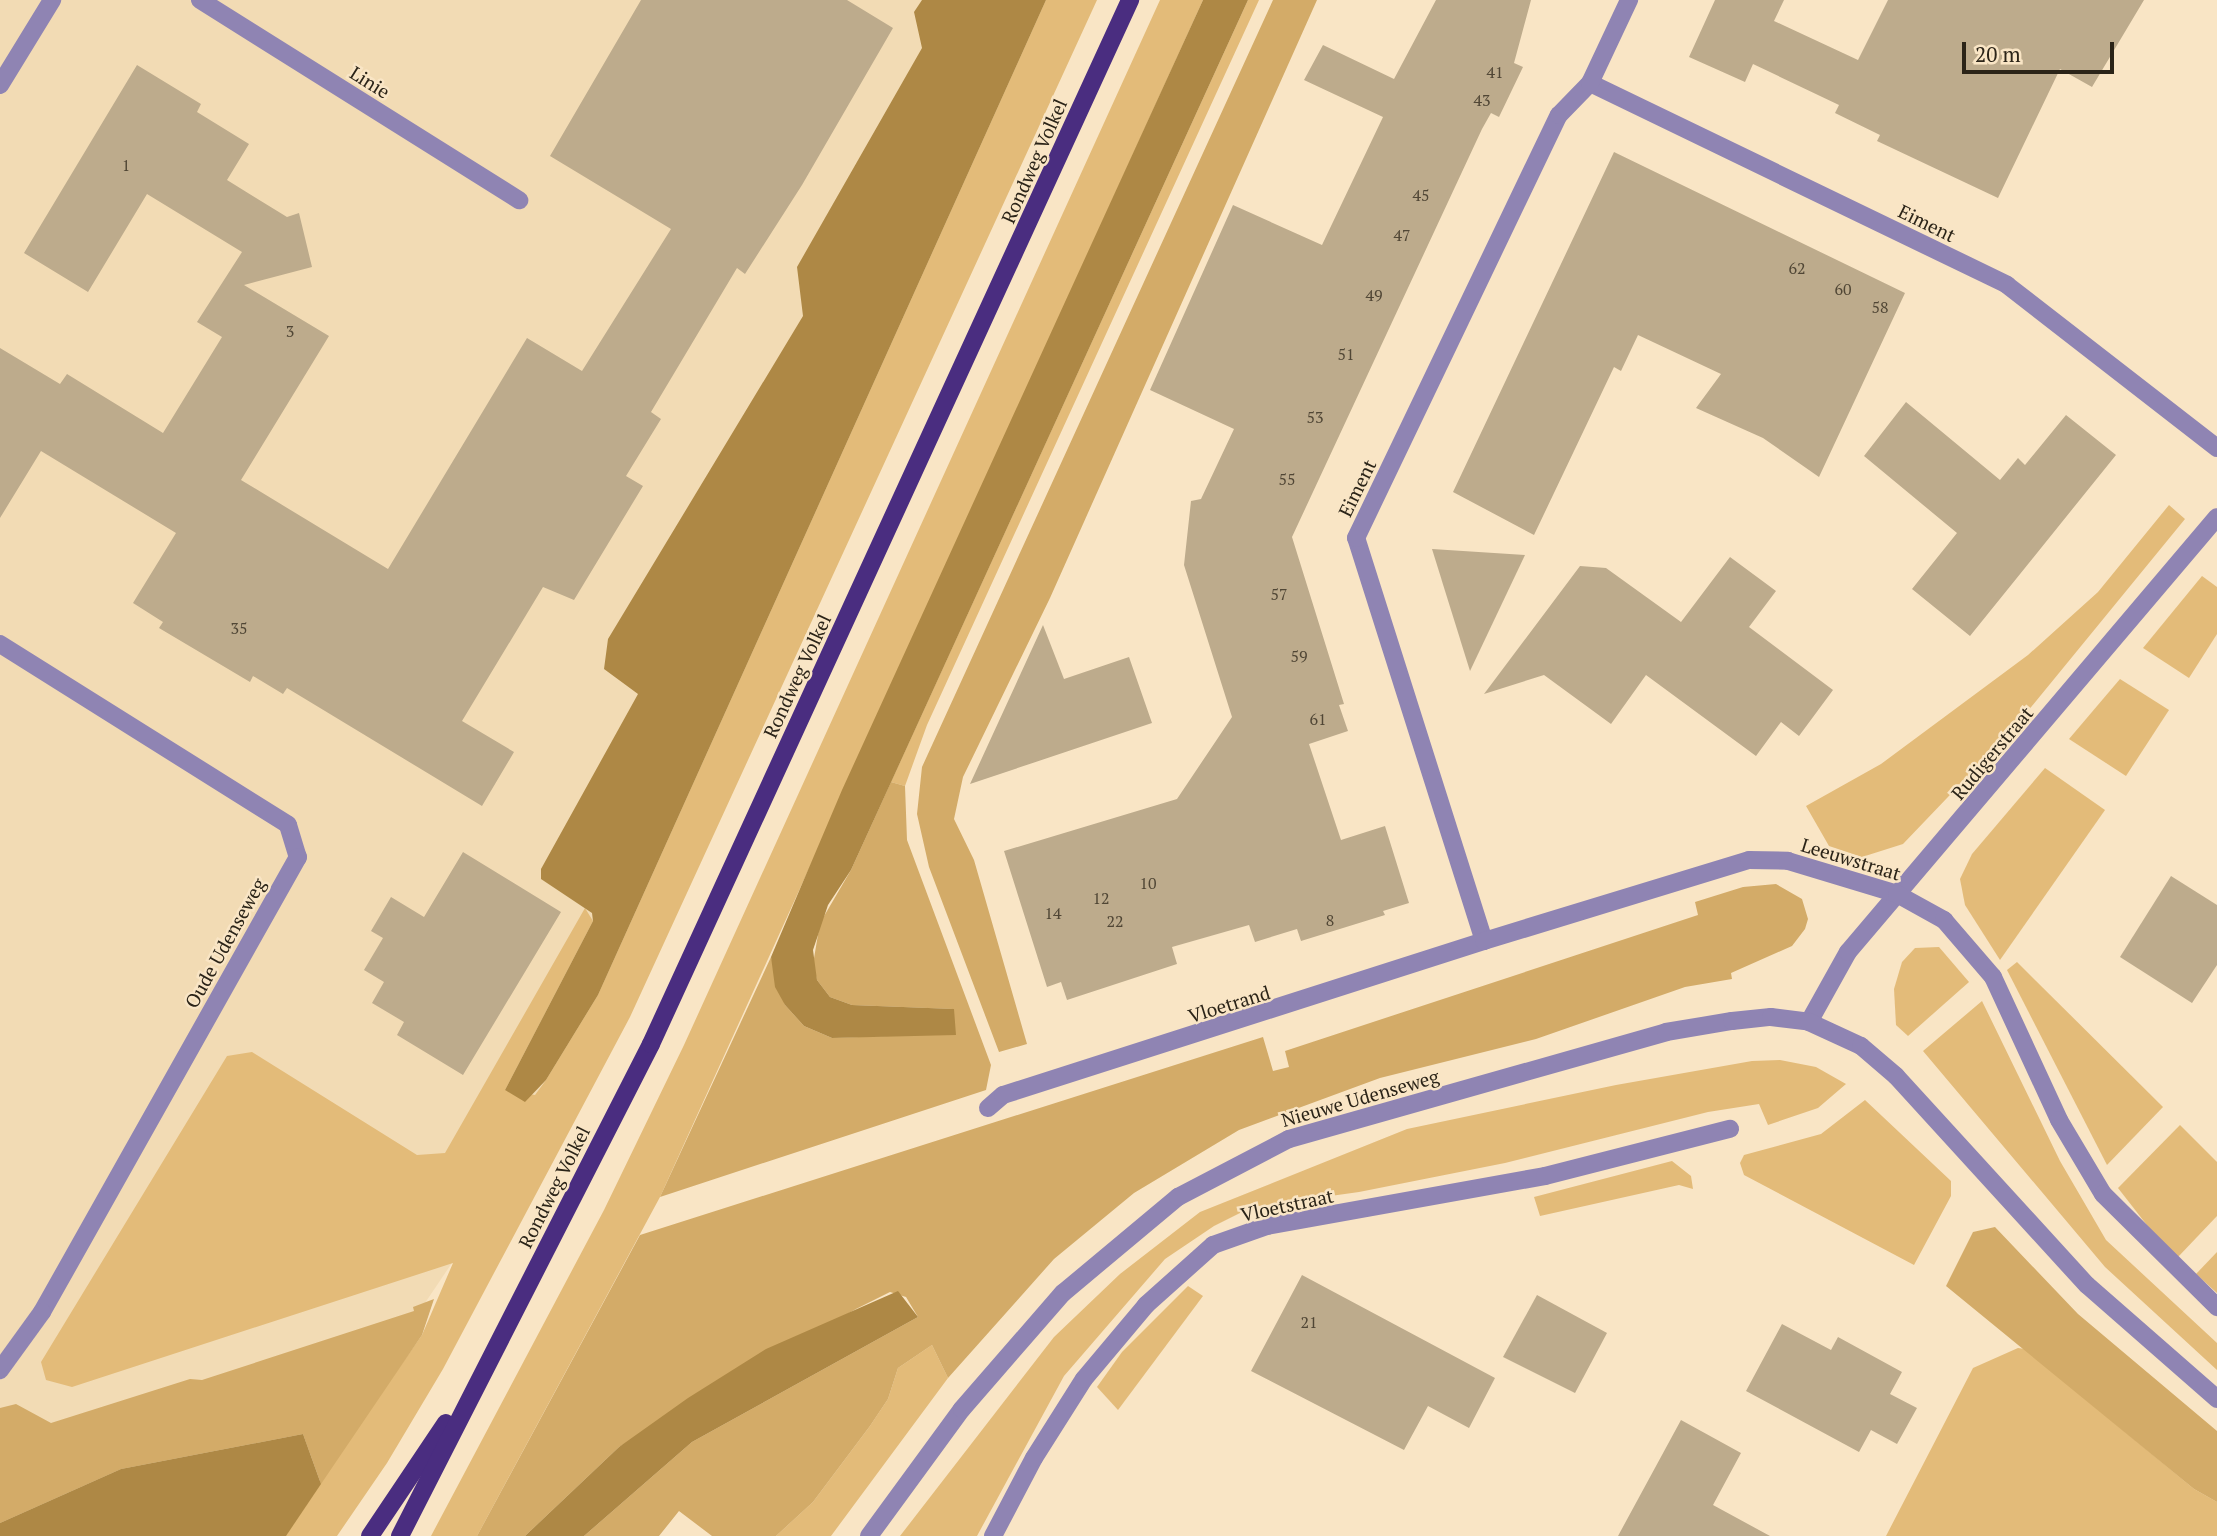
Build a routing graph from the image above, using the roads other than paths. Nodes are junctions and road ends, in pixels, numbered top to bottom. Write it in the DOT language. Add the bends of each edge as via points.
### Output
graph roads {
  1 [pos="52,0"];
  2 [pos="200,0"];
  3 [pos="1130,0"];
  4 [pos="1629,0"];
  5 [pos="1590,83"];
  6 [pos="0,85"];
  7 [pos="519,200"];
  8 [pos="2217,447"];
  9 [pos="2217,517"];
  10 [pos="0,644"];
  11 [pos="1897,894"];
  12 [pos="1484,941"];
  13 [pos="1809,1021"];
  14 [pos="988,1108"];
  15 [pos="1730,1129"];
  16 [pos="2217,1307"];
  17 [pos="487,1362"];
  18 [pos="0,1370"];
  19 [pos="2217,1399"];
  20 [pos="370,1536"];
  21 [pos="400,1536"];
  22 [pos="869,1536"];
  23 [pos="993,1536"];
  1 -- 6 [label="street"];
  2 -- 7 [label="street, Linie"];
  3 -- 17 [label="main road, Rondweg Volkel" via="651,1044"];
  4 -- 5 [label="street, Eiment"];
  5 -- 8 [label="street, Eiment" via="2007,285"];
  5 -- 12 [label="street, Eiment" via="1559,115 1356,538"];
  9 -- 11 [label="street, Rudigerstraat"];
  10 -- 18 [label="street, Oude Udenseweg" via="288,825 298,857 42,1312"];
  11 -- 12 [label="street, Leeuwstraat" via="1788,862 1749,860"];
  11 -- 13 [label="street, Rudigerstraat" via="1848,953"];
  11 -- 16 [label="street, Leeuwstraat" via="1944,920 1993,977 2059,1120 2103,1194"];
  12 -- 14 [label="street, Vloetrand" via="1003,1095"];
  13 -- 19 [label="street" via="1861,1046 1896,1076 2087,1285"];
  13 -- 22 [label="street, Nieuwe Udenseweg" via="1771,1017 1666,1032 1289,1139 1178,1197 1063,1293 962,1409"];
  15 -- 23 [label="street, Vloetstraat" via="1506,1184 1267,1227 1213,1245 1146,1305 1084,1379 1034,1458"];
  17 -- 20 [label="main road, Rondweg Volkel"];
  17 -- 21 [label="main road, Rondweg Volkel"];
}
